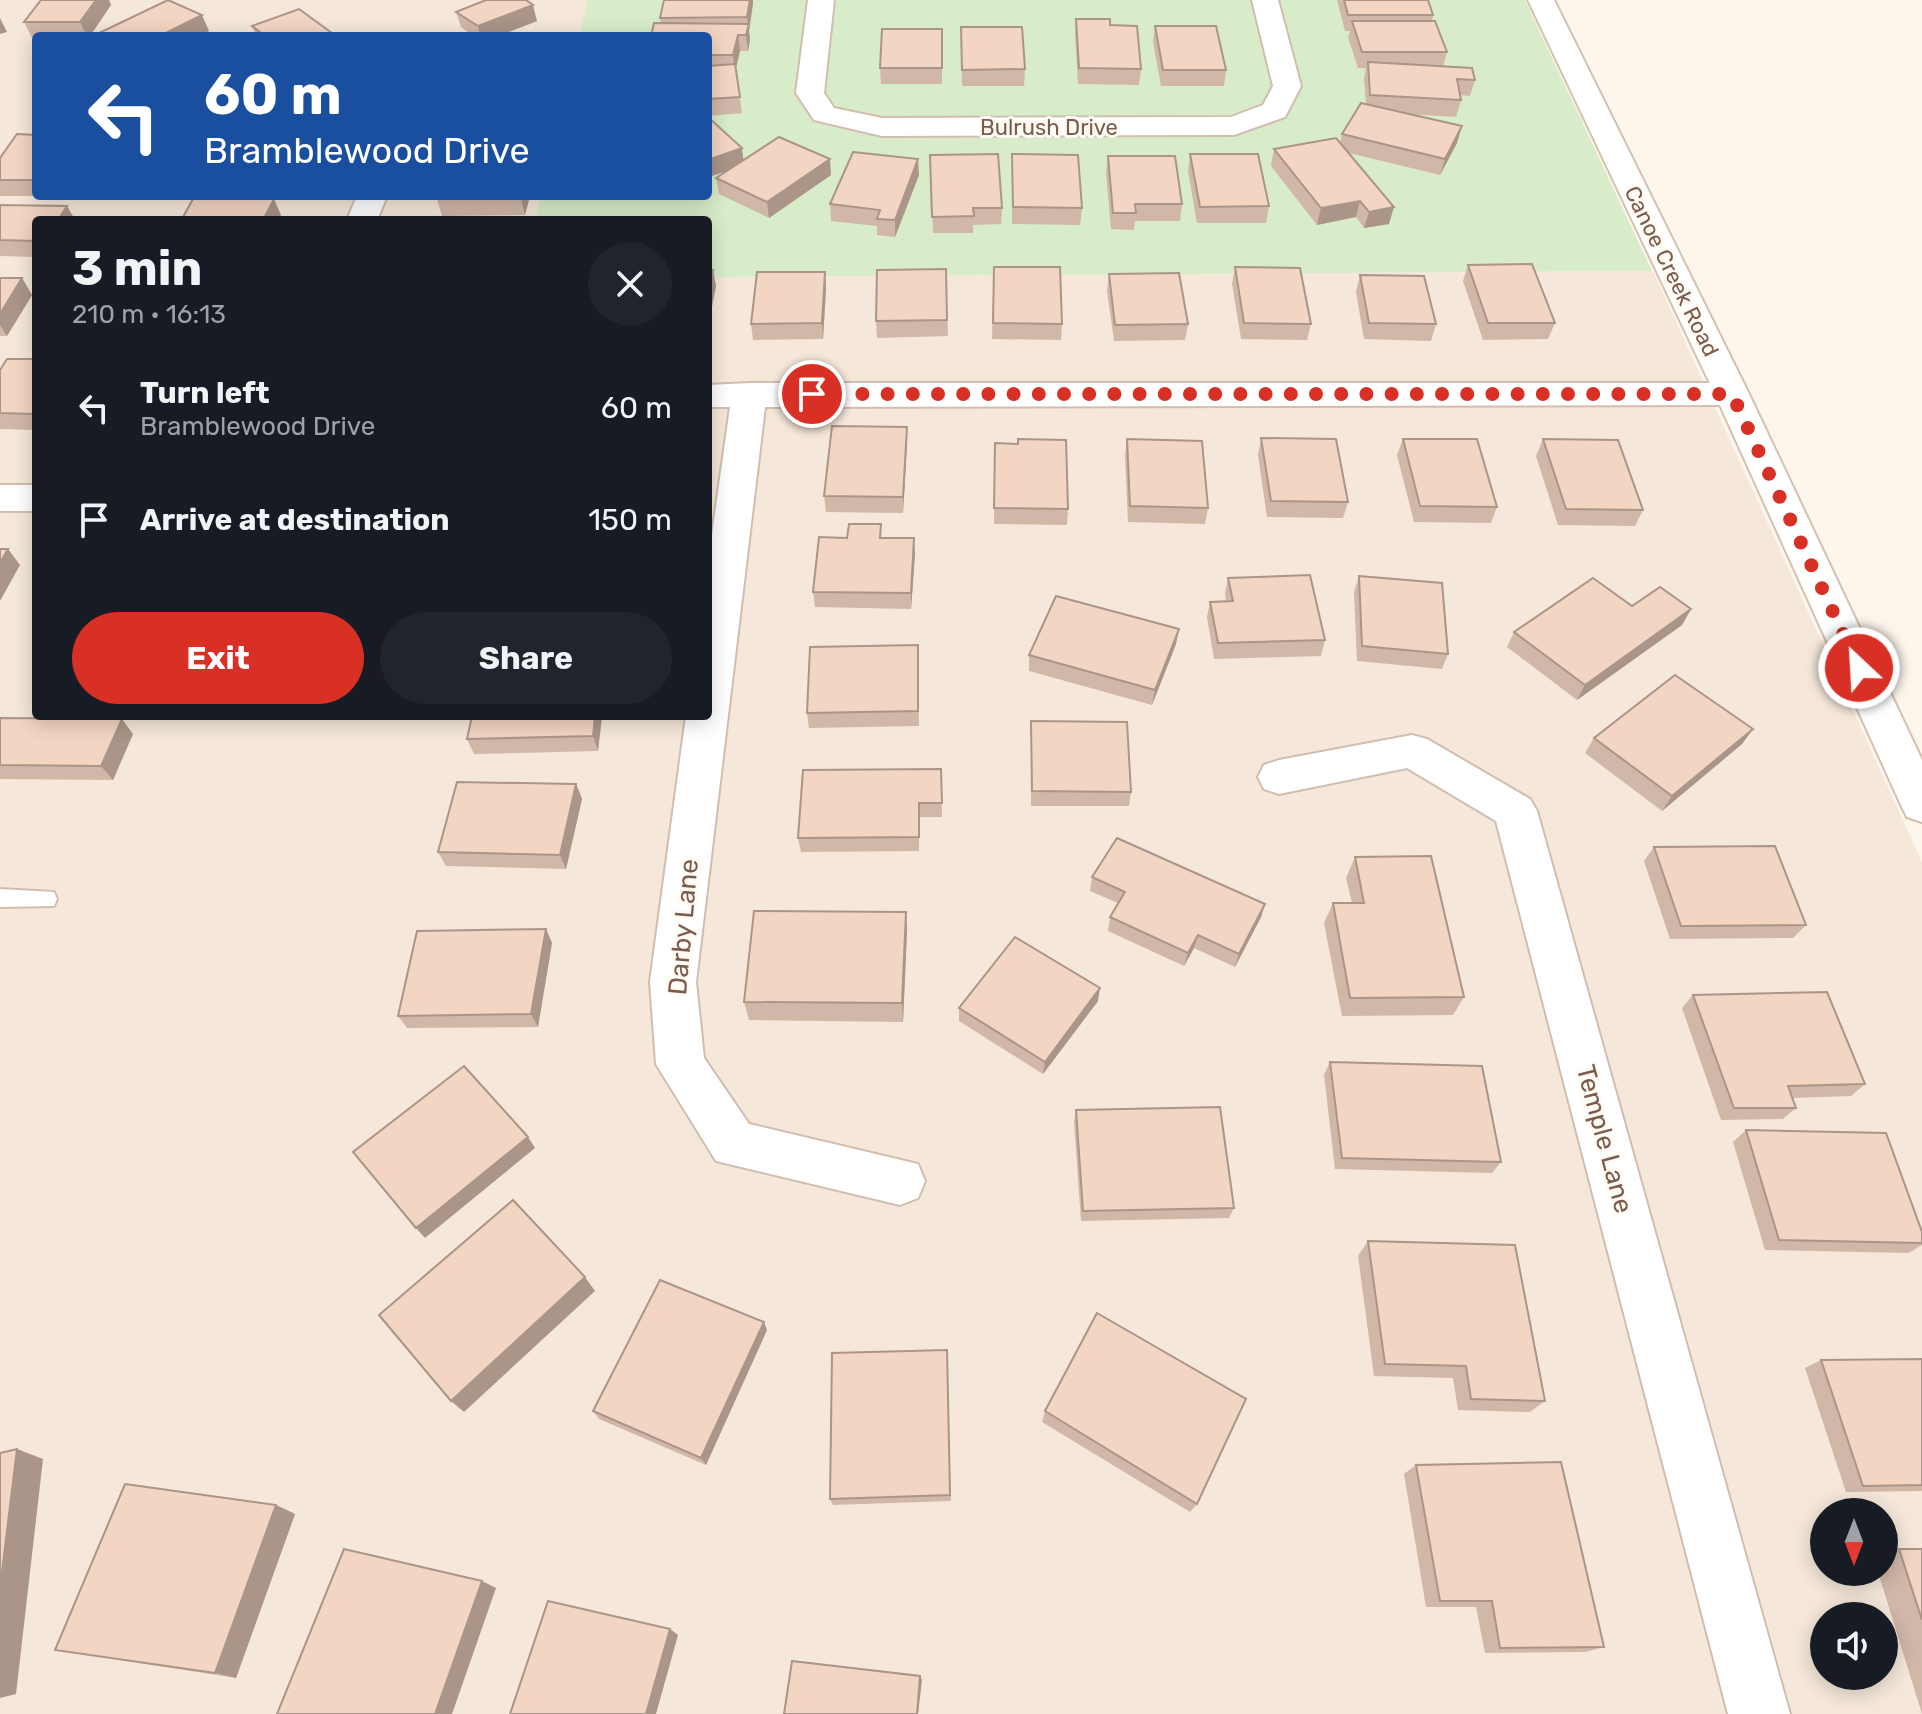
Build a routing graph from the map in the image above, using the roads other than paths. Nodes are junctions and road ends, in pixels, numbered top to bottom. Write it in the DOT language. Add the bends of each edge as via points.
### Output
graph roads {
  1 [pos="821,0"];
  2 [pos="1265,0"];
  3 [pos="1541,0"];
  4 [pos="749,394"];
  5 [pos="1732,394"];
  6 [pos="712,396"];
  7 [pos="0,498"];
  8 [pos="32,498"];
  9 [pos="712,678"];
  10 [pos="706,720"];
  11 [pos="1279,777"];
  12 [pos="1922,805"];
  13 [pos="0,898"];
  14 [pos="46,899"];
  15 [pos="900,1181"];
  16 [pos="1759,1714"];
  1 -- 2 [label="street, Bulrush Drive" via="810,93 824,114 898,127 1234,126 1275,111 1287,86"];
  3 -- 5 [label="street, Canoe Creek Road"];
  4 -- 5 [label="street"];
  4 -- 6 [label="street"];
  4 -- 9 [label="street"];
  5 -- 12 [label="street, Canoe Creek Road"];
  7 -- 8 [label="street"];
  10 -- 15 [label="street, Darby Lane" via="673,982 680,1064 734,1144"];
  11 -- 16 [label="street, Temple Lane" via="1412,751 1515,811"];
  13 -- 14 [label="lane"];
}
